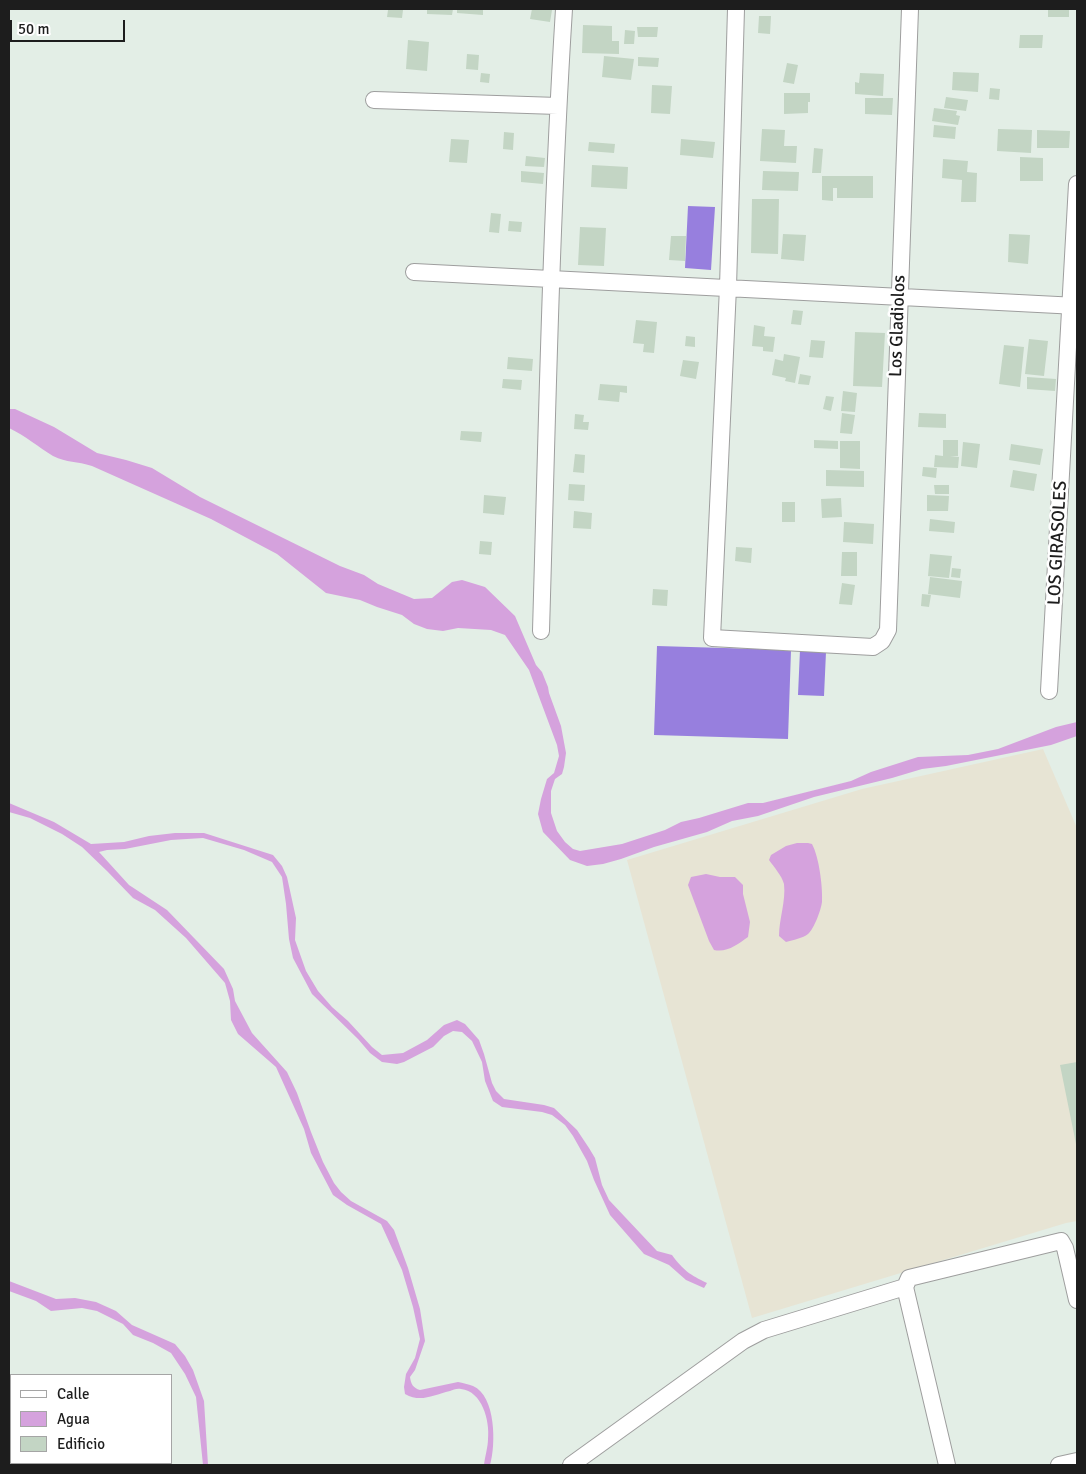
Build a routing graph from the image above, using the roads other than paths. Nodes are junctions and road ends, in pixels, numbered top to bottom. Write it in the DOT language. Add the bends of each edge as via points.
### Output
graph roads {
  1 [pos="564,9"];
  2 [pos="736,9"];
  3 [pos="910,9"];
  4 [pos="374,100"];
  5 [pos="558,106"];
  6 [pos="1077,184"];
  7 [pos="414,272"];
  8 [pos="551,278"];
  9 [pos="728,287"];
  10 [pos="899,296"];
  11 [pos="1074,306"];
  12 [pos="541,631"];
  13 [pos="1049,691"];
  14 [pos="905,1288"];
  15 [pos="1077,1300"];
  16 [pos="1077,1461"];
  17 [pos="570,1465"];
  18 [pos="947,1465"];
  19 [pos="1060,1465"];
  1 -- 5 [label="street"];
  2 -- 9 [label="street"];
  3 -- 10 [label="street, Los Gladiolos"];
  4 -- 5 [label="street"];
  5 -- 8 [label="street"];
  6 -- 11 [label="street, LOS GIRASOLES"];
  7 -- 8 [label="street"];
  8 -- 9 [label="street"];
  8 -- 12 [label="street"];
  9 -- 10 [label="street"];
  9 -- 10 [label="street, Los Gladiolos" via="712,638 873,647 882,642 888,630"];
  10 -- 11 [label="street"];
  11 -- 13 [label="street, LOS GIRASOLES"];
  14 -- 15 [label="street" via="909,1278 1062,1241"];
  14 -- 17 [label="street" via="764,1330 743,1341"];
  14 -- 18 [label="street"];
  16 -- 19 [label="street"];
}
